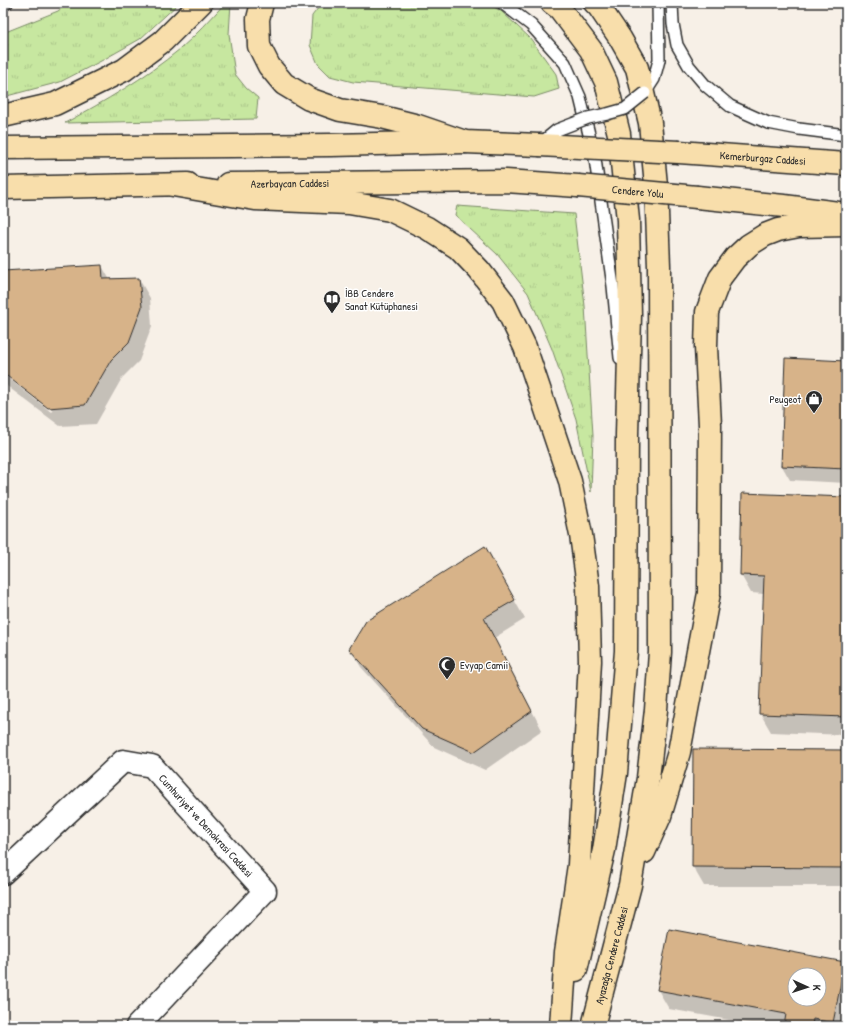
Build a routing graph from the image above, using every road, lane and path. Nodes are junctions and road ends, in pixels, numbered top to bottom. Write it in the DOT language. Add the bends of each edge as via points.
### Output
graph roads {
  1 [pos="7,3"];
  2 [pos="201,3"];
  3 [pos="262,3"];
  4 [pos="502,3"];
  5 [pos="552,3"];
  6 [pos="594,3"];
  7 [pos="658,3"];
  8 [pos="672,3"];
  9 [pos="3,5"];
  10 [pos="3,116"];
  11 [pos="846,135"];
  12 [pos="465,142"];
  13 [pos="539,145"];
  14 [pos="3,148"];
  15 [pos="846,164"];
  16 [pos="172,185"];
  17 [pos="578,186"];
  18 [pos="3,188"];
  19 [pos="846,214"];
  20 [pos="846,225"];
  21 [pos="627,435"];
  22 [pos="3,873"];
  23 [pos="630,885"];
  24 [pos="137,1026"];
  25 [pos="561,1026"];
  26 [pos="593,1026"];
  1 -- 9 [label="lane"];
  2 -- 10 [label="main road" via="163,41 124,70 55,104"];
  3 -- 12 [label="main road" via="258,19 259,46 269,66 284,84 309,99 340,110 418,126"];
  4 -- 21 [label="lane" via="531,25 565,63 580,97 595,159 613,286"];
  5 -- 21 [label="main road" via="560,9 591,50 606,82 619,134 628,220 630,315"];
  6 -- 23 [label="main road" via="620,38 637,68 650,123 657,192 660,652 648,778"];
  7 -- 13 [label="lane, bridge" via="659,60 654,78 645,93 625,109 588,118 557,130"];
  8 -- 11 [label="lane" via="677,45 689,66 705,85 730,106 768,123"];
  12 -- 13 [label="main road, Kemerburgaz Caddesi"];
  12 -- 14 [label="main road"];
  13 -- 15 [label="main road, Kemerburgaz Caddesi, bridge"];
  16 -- 17 [label="main road, Azerbaycan Caddesi" via="506,180"];
  16 -- 18 [label="main road, Azerbaycan Caddesi"];
  16 -- 25 [label="main road" via="254,199 349,203 390,210 427,228 458,248 503,301 525,346 570,481 588,586 590,661 579,857 566,952"];
  17 -- 19 [label="main road, Cendere Yolu, bridge"];
  20 -- 23 [label="main road" via="799,226 765,235 735,258 720,278 707,312 710,425 709,593 679,752 660,816"];
  21 -- 25 [label="main road" via="626,651 616,773 604,850"];
  22 -- 24 [label="street, Cumhuriyet ve Demokrasi Caddesi" via="123,761 152,766 265,891"];
  23 -- 26 [label="main road, Ayazağa Cendere Caddesi"];
}
